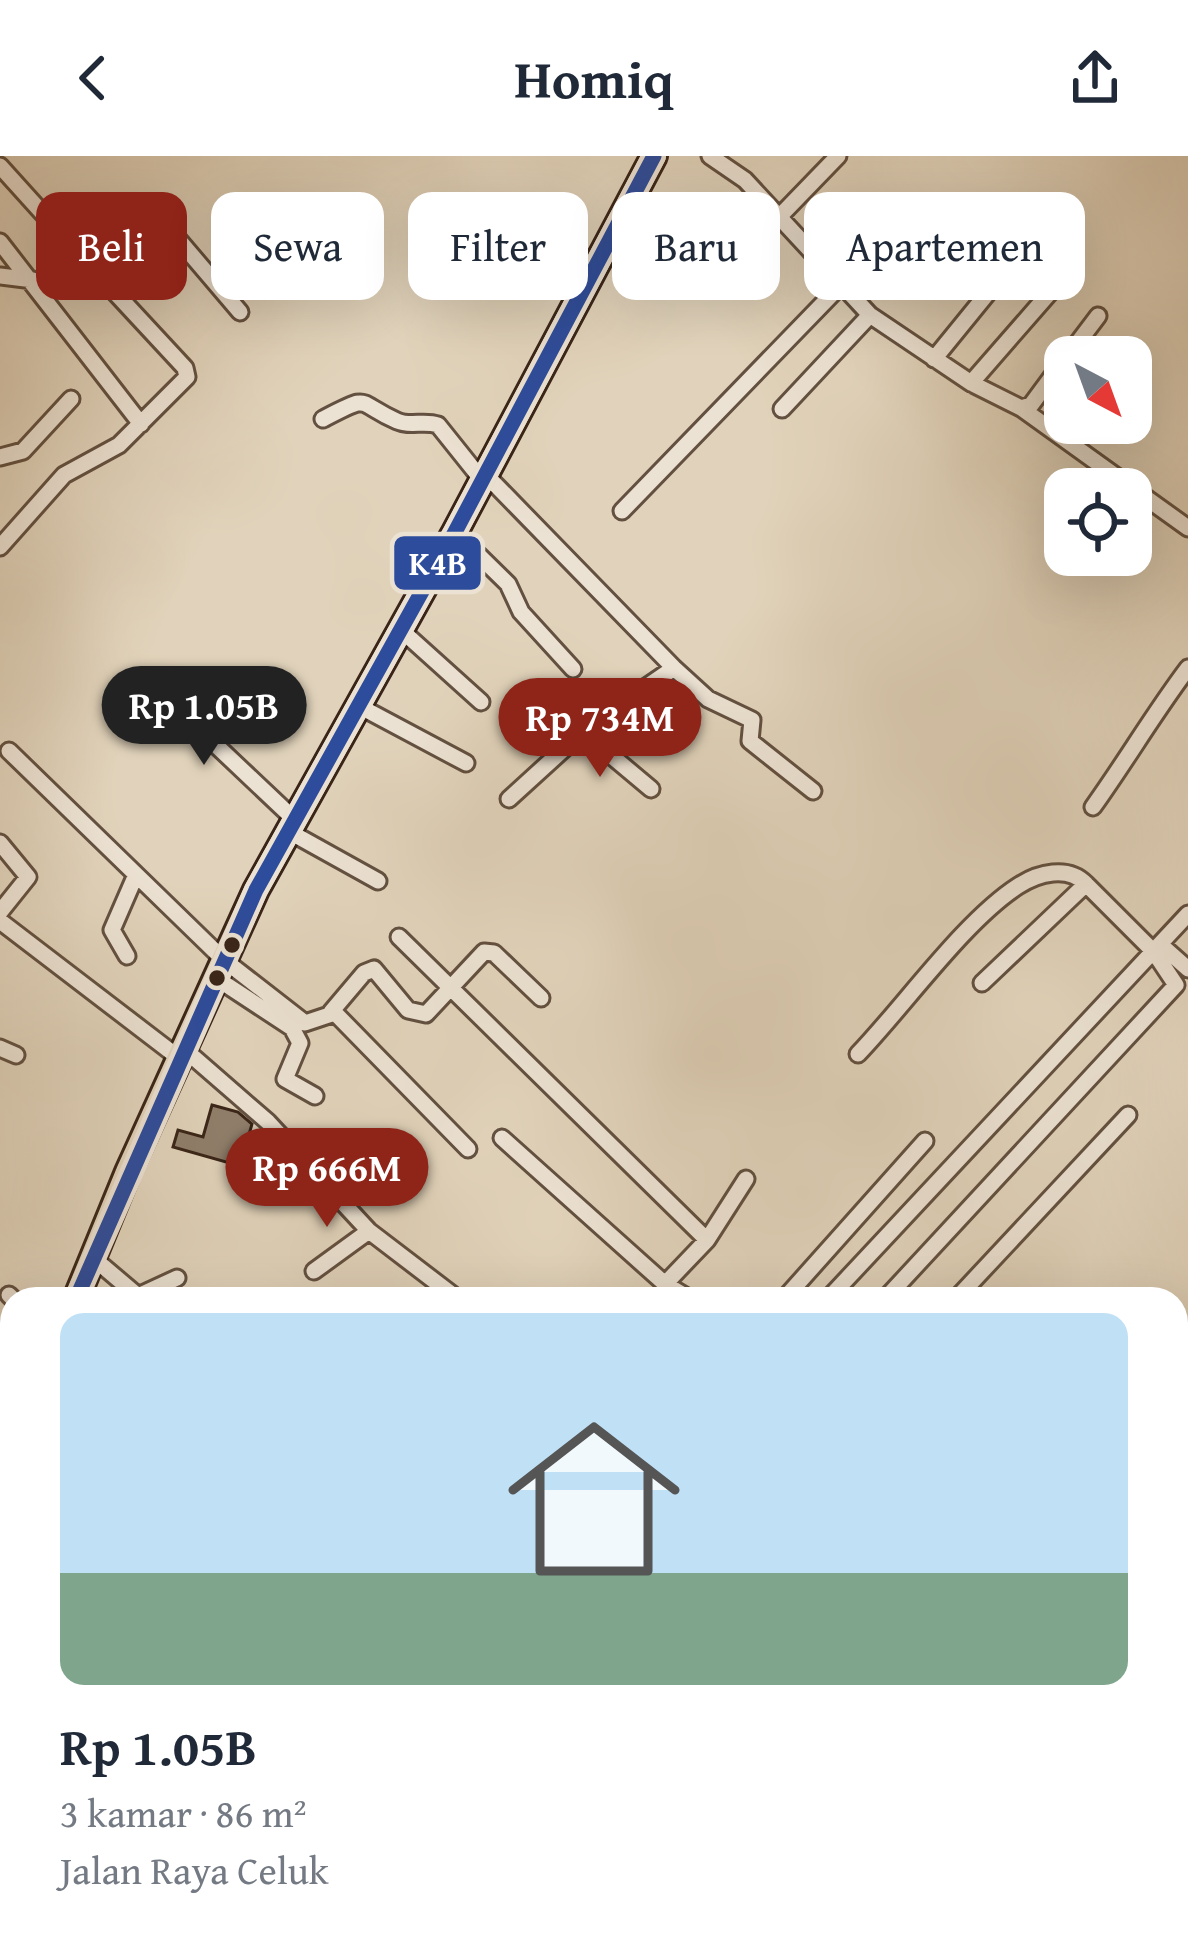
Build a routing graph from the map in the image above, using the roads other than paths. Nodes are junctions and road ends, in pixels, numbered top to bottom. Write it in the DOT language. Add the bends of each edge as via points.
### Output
graph roads {
  1 [pos="654,156"];
  2 [pos="710,156"];
  3 [pos="838,156"];
  4 [pos="0,166"];
  5 [pos="757,192"];
  6 [pos="36,206"];
  7 [pos="780,216"];
  8 [pos="0,242"];
  9 [pos="804,244"];
  10 [pos="187,251"];
  11 [pos="0,276"];
  12 [pos="33,280"];
  13 [pos="121,300"];
  14 [pos="826,300"];
  15 [pos="854,300"];
  16 [pos="981,300"];
  17 [pos="1043,300"];
  18 [pos="239,312"];
  19 [pos="870,316"];
  20 [pos="1098,316"];
  21 [pos="1083,336"];
  22 [pos="934,359"];
  23 [pos="971,383"];
  24 [pos="1044,387"];
  25 [pos="71,399"];
  26 [pos="1021,408"];
  27 [pos="782,410"];
  28 [pos="323,419"];
  29 [pos="141,424"];
  30 [pos="0,457"];
  31 [pos="484,477"];
  32 [pos="622,511"];
  33 [pos="1188,528"];
  34 [pos="455,532"];
  35 [pos="0,547"];
  36 [pos="400,629"];
  37 [pos="674,668"];
  38 [pos="1188,668"];
  39 [pos="573,669"];
  40 [pos="147,680"];
  41 [pos="482,702"];
  42 [pos="357,706"];
  43 [pos="583,732"];
  44 [pos="10,752"];
  45 [pos="466,763"];
  46 [pos="651,790"];
  47 [pos="813,791"];
  48 [pos="509,799"];
  49 [pos="1093,807"];
  50 [pos="291,825"];
  51 [pos="0,844"];
  52 [pos="135,877"];
  53 [pos="378,881"];
  54 [pos="1086,884"];
  55 [pos="0,912"];
  56 [pos="1188,914"];
  57 [pos="0,921"];
  58 [pos="399,937"];
  59 [pos="1157,949"];
  60 [pos="127,956"];
  61 [pos="1188,969"];
  62 [pos="222,974"];
  63 [pos="982,983"];
  64 [pos="452,989"];
  65 [pos="541,998"];
  66 [pos="332,1012"];
  67 [pos="182,1053"];
  68 [pos="858,1054"];
  69 [pos="315,1096"];
  70 [pos="1128,1114"];
  71 [pos="502,1138"];
  72 [pos="925,1141"];
  73 [pos="468,1149"];
  74 [pos="746,1179"];
  75 [pos="369,1231"];
  76 [pos="707,1240"];
  77 [pos="92,1257"];
  78 [pos="314,1271"];
  79 [pos="177,1278"];
  80 [pos="81,1287"];
  81 [pos="127,1287"];
  82 [pos="158,1287"];
  83 [pos="442,1287"];
  84 [pos="669,1287"];
  85 [pos="795,1287"];
  86 [pos="839,1287"];
  87 [pos="896,1287"];
  88 [pos="967,1287"];
  1 -- 31 [label="highway"];
  2 -- 5 [label="street"];
  3 -- 7 [label="street"];
  4 -- 6 [label="street"];
  7 -- 9 [label="street"];
  8 -- 12 [label="street"];
  10 -- 18 [label="street"];
  11 -- 12 [label="street"];
  12 -- 29 [label="street"];
  13 -- 29 [label="street" via="187,372"];
  14 -- 32 [label="street"];
  15 -- 19 [label="street"];
  16 -- 22 [label="street"];
  17 -- 23 [label="street"];
  19 -- 22 [label="street"];
  19 -- 27 [label="street"];
  20 -- 21 [label="street"];
  22 -- 23 [label="street"];
  23 -- 26 [label="street"];
  24 -- 26 [label="street"];
  25 -- 30 [label="street" via="23,451"];
  26 -- 33 [label="street"];
  28 -- 31 [label="street" via="356,402 399,422 438,425"];
  29 -- 35 [label="street" via="64,476"];
  31 -- 34 [label="highway"];
  31 -- 37 [label="street"];
  34 -- 36 [label="highway"];
  34 -- 39 [label="street" via="503,578 521,612"];
  36 -- 41 [label="street"];
  36 -- 42 [label="highway"];
  37 -- 43 [label="street"];
  37 -- 47 [label="street" via="708,699 752,720 750,741"];
  38 -- 49 [label="street"];
  40 -- 50 [label="street"];
  42 -- 45 [label="street"];
  42 -- 50 [label="highway"];
  43 -- 46 [label="street"];
  43 -- 48 [label="street"];
  44 -- 52 [label="street"];
  50 -- 53 [label="street"];
  50 -- 62 [label="highway"];
  51 -- 55 [label="street" via="28,877"];
  52 -- 60 [label="street" via="112,929"];
  52 -- 62 [label="street"];
  54 -- 59 [label="street"];
  54 -- 63 [label="street"];
  54 -- 68 [label="street" via="1075,874 1052,873 1016,887"];
  56 -- 59 [label="street"];
  57 -- 67 [label="street"];
  58 -- 64 [label="street"];
  59 -- 61 [label="street"];
  59 -- 86 [label="street"];
  59 -- 87 [label="street" via="1174,990"];
  62 -- 66 [label="street" via="305,1023"];
  62 -- 67 [label="highway"];
  62 -- 69 [label="street" via="292,1028 300,1043 285,1079"];
  64 -- 65 [label="street" via="489,952"];
  64 -- 66 [label="street" via="419,1016 371,970"];
  64 -- 76 [label="street"];
  66 -- 73 [label="street"];
  67 -- 75 [label="street" via="268,1122"];
  67 -- 77 [label="highway"];
  70 -- 88 [label="street"];
  71 -- 84 [label="street"];
  72 -- 85 [label="street"];
  74 -- 76 [label="street"];
  75 -- 78 [label="street"];
  75 -- 83 [label="street"];
  76 -- 84 [label="street"];
  77 -- 80 [label="highway"];
  77 -- 81 [label="street"];
  79 -- 82 [label="street"];
}
